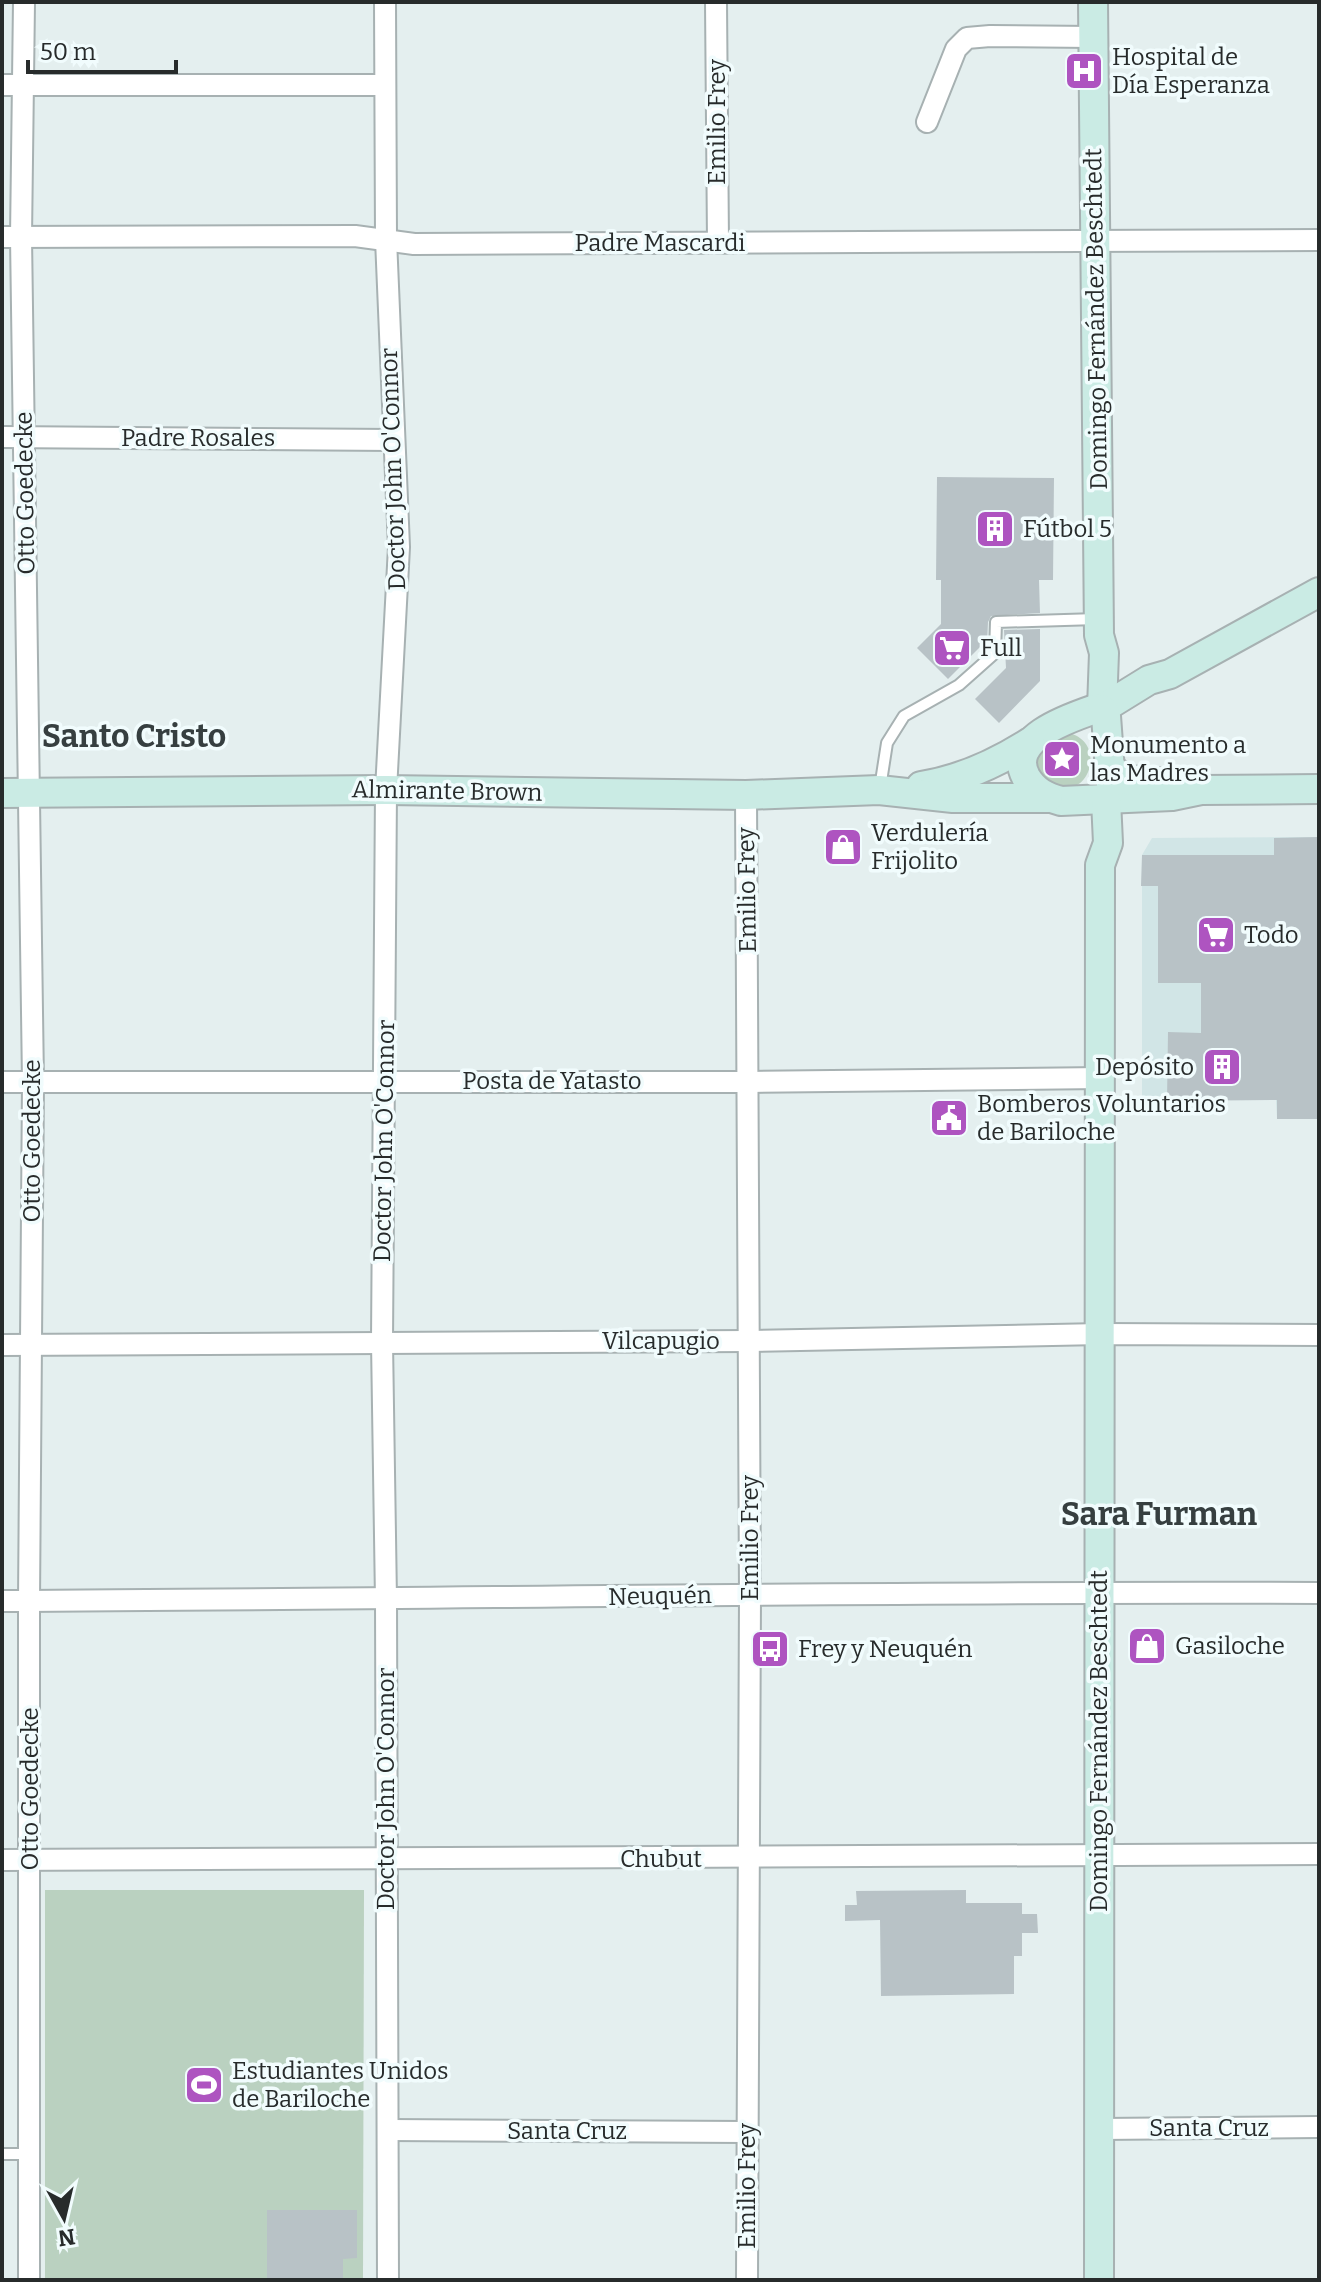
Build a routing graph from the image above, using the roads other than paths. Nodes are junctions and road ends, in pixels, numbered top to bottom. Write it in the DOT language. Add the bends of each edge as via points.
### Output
graph roads {
  1 [pos="24,2"];
  2 [pos="385,2"];
  3 [pos="716,2"];
  4 [pos="1093,2"];
  5 [pos="1093,37"];
  6 [pos="2,85"];
  7 [pos="384,85"];
  8 [pos="24,86"];
  9 [pos="927,122"];
  10 [pos="12,237"];
  11 [pos="386,239"];
  12 [pos="1319,240"];
  13 [pos="718,243"];
  14 [pos="1095,243"];
  15 [pos="2,437"];
  16 [pos="24,437"];
  17 [pos="393,440"];
  18 [pos="1319,592"];
  19 [pos="1099,627"];
  20 [pos="1104,713"];
  21 [pos="1066,720"];
  22 [pos="1030,742"];
  23 [pos="1109,767"];
  24 [pos="1319,789"];
  25 [pos="386,790"];
  26 [pos="886,790"];
  27 [pos="1201,790"];
  28 [pos="16,793"];
  29 [pos="746,795"];
  30 [pos="1109,798"];
  31 [pos="1059,799"];
  32 [pos="1100,865"];
  33 [pos="1102,1078"];
  34 [pos="385,1081"];
  35 [pos="2,1082"];
  36 [pos="33,1082"];
  37 [pos="749,1082"];
  38 [pos="1101,1334"];
  39 [pos="1319,1335"];
  40 [pos="749,1341"];
  41 [pos="382,1342"];
  42 [pos="2,1345"];
  43 [pos="30,1345"];
  44 [pos="1098,1592"];
  45 [pos="1319,1593"];
  46 [pos="750,1595"];
  47 [pos="386,1600"];
  48 [pos="2,1601"];
  49 [pos="29,1601"];
  50 [pos="1319,1854"];
  51 [pos="1099,1855"];
  52 [pos="387,1859"];
  53 [pos="748,1859"];
  54 [pos="2,1860"];
  55 [pos="30,1860"];
  56 [pos="1319,2127"];
  57 [pos="1100,2129"];
  58 [pos="388,2130"];
  59 [pos="746,2132"];
  60 [pos="2,2154"];
  61 [pos="29,2154"];
  62 [pos="29,2280"];
  63 [pos="388,2280"];
  64 [pos="747,2280"];
  65 [pos="1099,2280"];
  1 -- 8 [label="street, Otto Goedecke"];
  2 -- 7 [label="street, Doctor John O'Connor"];
  3 -- 13 [label="street, Emilio Frey"];
  4 -- 5 [label="street, Domingo Fernández Beschtedt"];
  5 -- 9 [label="street" via="967,38 956,49"];
  5 -- 14 [label="street, Domingo Fernández Beschtedt"];
  6 -- 8 [label="street"];
  7 -- 8 [label="street"];
  7 -- 11 [label="street, Doctor John O'Connor"];
  8 -- 10 [label="street, Otto Goedecke"];
  10 -- 11 [label="street, Padre Mascardi"];
  10 -- 16 [label="street, Otto Goedecke"];
  11 -- 13 [label="street, Padre Mascardi" via="414,244"];
  11 -- 17 [label="street, Doctor John O'Connor"];
  12 -- 14 [label="street, Padre Mascardi"];
  13 -- 14 [label="street, Padre Mascardi"];
  14 -- 19 [label="street, Domingo Fernández Beschtedt"];
  15 -- 16 [label="street, Padre Rosales"];
  16 -- 17 [label="street, Padre Rosales"];
  16 -- 28 [label="street, Otto Goedecke"];
  17 -- 25 [label="street, Doctor John O'Connor" via="399,547"];
  18 -- 20 [label="street" via="1170,674 1116,712"];
  19 -- 20 [label="street, Domingo Fernández Beschtedt"];
  19 -- 21 [label="street, Domingo Fernández Beschtedt" via="1089,689"];
  19 -- 26 [label="lane" via="996,622 995,653 959,685 904,716 896,727 887,743"];
  20 -- 21 [label="street"];
  20 -- 23 [label="street, Domingo Fernández Beschtedt"];
  21 -- 22 [label="street, Almirante Brown"];
  22 -- 26 [label="street, Almirante Brown" via="939,784"];
  22 -- 31 [label="street, Domingo Fernández Beschtedt" via="1023,771 1034,788"];
  23 -- 27 [label="street" via="1126,780 1172,782"];
  23 -- 30 [label="street, Domingo Fernández Beschtedt"];
  24 -- 27 [label="street"];
  25 -- 28 [label="street, Almirante Brown"];
  25 -- 29 [label="street, Almirante Brown"];
  25 -- 34 [label="street, Doctor John O'Connor"];
  26 -- 29 [label="street, Almirante Brown"];
  26 -- 31 [label="street, Almirante Brown" via="953,798"];
  27 -- 30 [label="street"];
  28 -- 36 [label="street, Otto Goedecke"];
  29 -- 37 [label="street, Emilio Frey"];
  30 -- 31 [label="street, Almirante Brown"];
  30 -- 32 [label="street, Domingo Fernández Beschtedt" via="1108,843"];
  31 -- 32 [label="street, Domingo Fernández Beschtedt" via="1081,810 1090,823"];
  32 -- 33 [label="street, Domingo Fernández Beschtedt"];
  33 -- 37 [label="street, Posta de Yatasto"];
  33 -- 38 [label="street, Domingo Fernández Beschtedt"];
  34 -- 36 [label="street, Posta de Yatasto"];
  34 -- 37 [label="street, Posta de Yatasto"];
  34 -- 41 [label="street, Doctor John O'Connor"];
  35 -- 36 [label="street, Posta de Yatasto"];
  36 -- 43 [label="street, Otto Goedecke"];
  37 -- 40 [label="street, Emilio Frey"];
  38 -- 39 [label="street, Vilcapugio"];
  38 -- 40 [label="street, Vilcapugio"];
  38 -- 44 [label="street, Domingo Fernández Beschtedt"];
  40 -- 41 [label="street, Vilcapugio"];
  40 -- 46 [label="street, Emilio Frey"];
  41 -- 43 [label="street, Vilcapugio"];
  41 -- 47 [label="street, Doctor John O'Connor"];
  42 -- 43 [label="street, Vilcapugio"];
  43 -- 49 [label="street, Otto Goedecke"];
  44 -- 45 [label="street, Neuquén"];
  44 -- 46 [label="street, Neuquén"];
  44 -- 51 [label="street, Domingo Fernández Beschtedt"];
  46 -- 47 [label="street, Neuquén"];
  46 -- 53 [label="street, Emilio Frey"];
  47 -- 49 [label="street, Neuquén"];
  47 -- 52 [label="street, Doctor John O'Connor"];
  48 -- 49 [label="street, Neuquén"];
  49 -- 55 [label="street, Otto Goedecke"];
  50 -- 51 [label="street, Chubut"];
  51 -- 53 [label="street, Chubut"];
  51 -- 57 [label="street, Domingo Fernández Beschtedt"];
  52 -- 53 [label="street, Chubut"];
  52 -- 55 [label="street, Chubut"];
  52 -- 58 [label="street, Doctor John O'Connor"];
  53 -- 59 [label="street, Emilio Frey"];
  54 -- 55 [label="street, Chubut"];
  55 -- 61 [label="street, Otto Goedecke"];
  56 -- 57 [label="street, Santa Cruz"];
  57 -- 65 [label="street, Domingo Fernández Beschtedt"];
  58 -- 59 [label="street, Santa Cruz"];
  58 -- 63 [label="street, Doctor John O'Connor"];
  59 -- 64 [label="street, Emilio Frey"];
  60 -- 61 [label="lane"];
  61 -- 62 [label="street, Otto Goedecke"];
}
